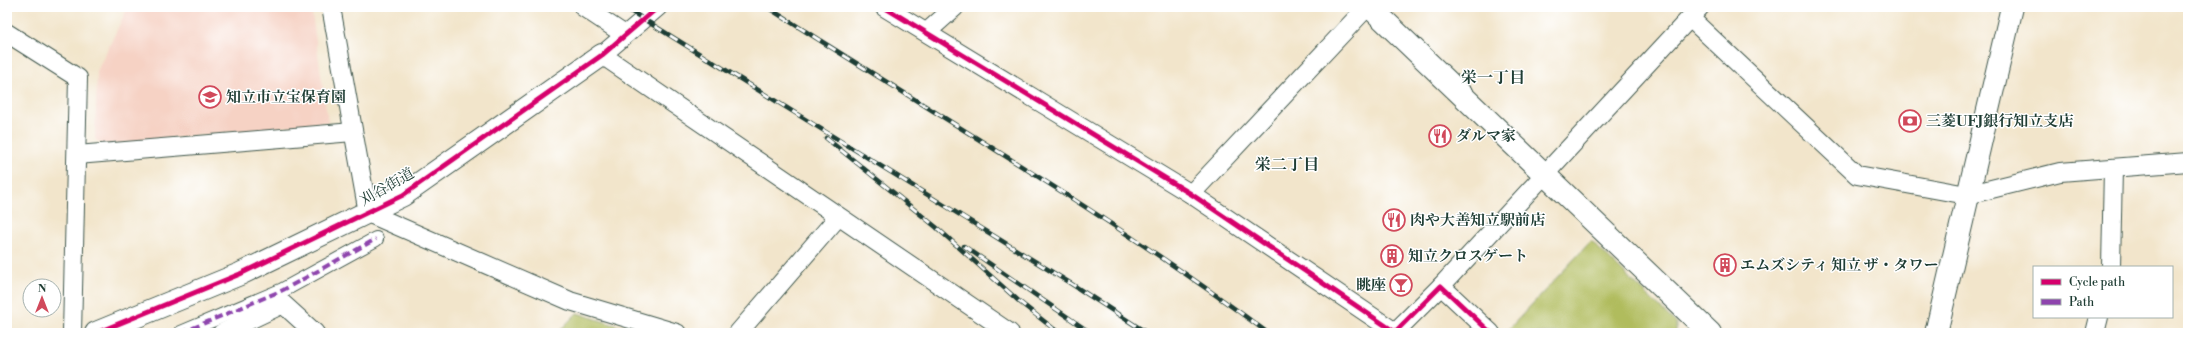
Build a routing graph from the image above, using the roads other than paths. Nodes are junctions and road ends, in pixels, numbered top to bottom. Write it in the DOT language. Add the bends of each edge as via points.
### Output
graph roads {
  1 [pos="331,7"];
  2 [pos="583,7"];
  3 [pos="658,7"];
  4 [pos="884,7"];
  5 [pos="955,7"];
  6 [pos="1367,7"];
  7 [pos="1370,7"];
  8 [pos="2012,7"];
  9 [pos="1695,13"];
  10 [pos="927,32"];
  11 [pos="7,33"];
  12 [pos="625,35"];
  13 [pos="602,55"];
  14 [pos="353,132"];
  15 [pos="77,155"];
  16 [pos="2188,162"];
  17 [pos="2113,168"];
  18 [pos="1546,174"];
  19 [pos="1191,194"];
  20 [pos="1967,195"];
  21 [pos="368,213"];
  22 [pos="838,217"];
  23 [pos="376,239"];
  24 [pos="2111,266"];
  25 [pos="1441,286"];
  26 [pos="2099,318"];
  27 [pos="1700,329"];
  28 [pos="72,333"];
  29 [pos="96,333"];
  30 [pos="181,333"];
  31 [pos="222,333"];
  32 [pos="315,333"];
  33 [pos="677,333"];
  34 [pos="738,333"];
  35 [pos="1010,333"];
  36 [pos="1491,333"];
  37 [pos="1936,333"];
  38 [pos="2095,333"];
  1 -- 14 [label="street"];
  2 -- 12 [label="street"];
  3 -- 12 [label="street, 刈谷街道"];
  4 -- 10 [label="street"];
  5 -- 10 [label="street"];
  6 -- 19 [label="street"];
  7 -- 18 [label="street"];
  8 -- 20 [label="street"];
  9 -- 18 [label="street"];
  9 -- 20 [label="street" via="1857,175"];
  10 -- 19 [label="street"];
  11 -- 15 [label="street" via="78,78"];
  12 -- 13 [label="street, 刈谷街道"];
  13 -- 21 [label="street, 刈谷街道" via="402,195"];
  13 -- 22 [label="street"];
  14 -- 15 [label="street"];
  14 -- 21 [label="street"];
  15 -- 28 [label="street"];
  16 -- 17 [label="street"];
  17 -- 20 [label="street" via="2060,172"];
  17 -- 24 [label="street"];
  18 -- 25 [label="street"];
  18 -- 27 [label="street"];
  19 -- 25 [label="street" via="1395,332"];
  20 -- 37 [label="street"];
  21 -- 29 [label="street, 刈谷街道" via="240,274"];
  21 -- 33 [label="street" via="570,301"];
  22 -- 34 [label="street"];
  22 -- 35 [label="street"];
  23 -- 30 [label="street" via="283,290"];
  25 -- 36 [label="street"];
  26 -- 38 [label="street"];
  31 -- 32 [label="street" via="283,304"];
}
